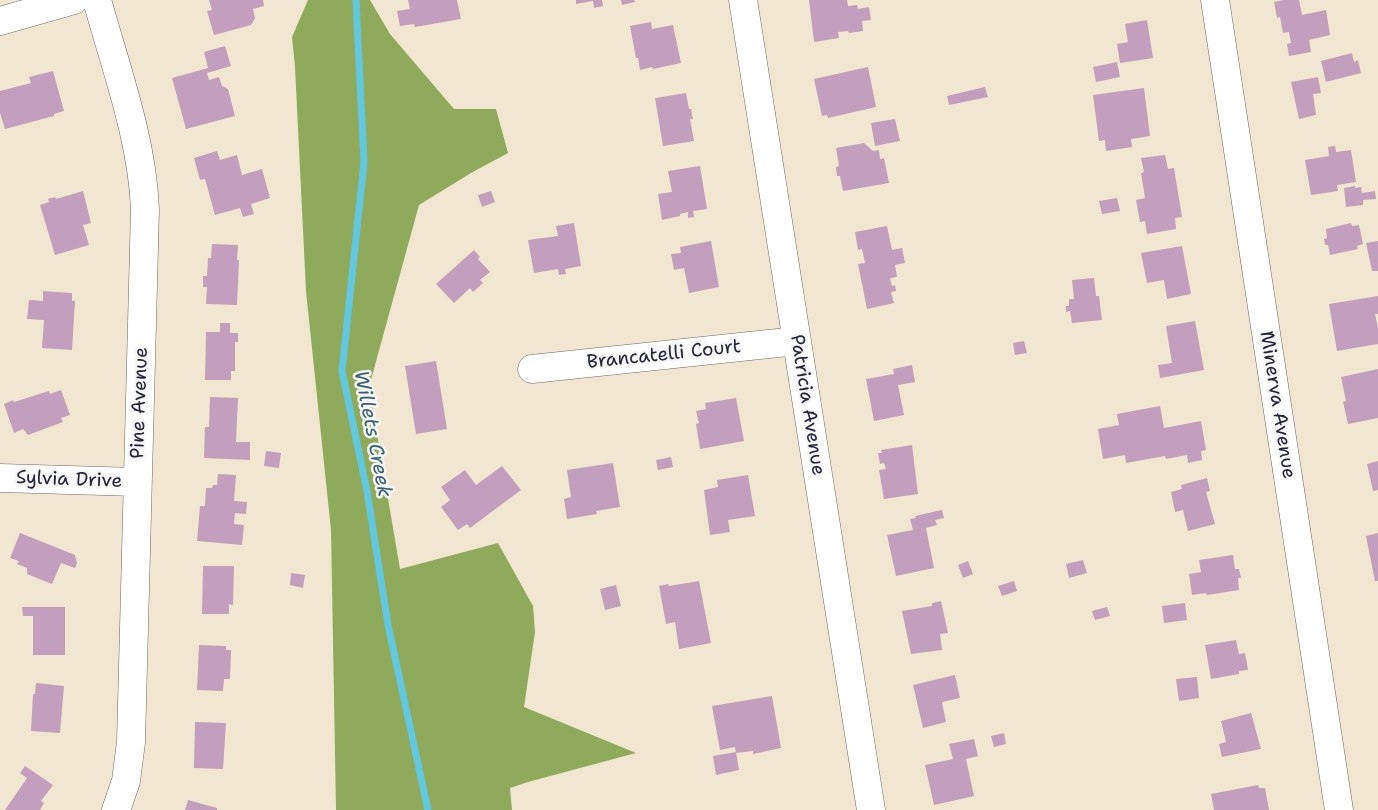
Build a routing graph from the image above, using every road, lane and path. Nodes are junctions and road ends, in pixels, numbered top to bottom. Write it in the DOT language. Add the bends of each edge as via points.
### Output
graph roads {
  1 [pos="74,0"];
  2 [pos="97,0"];
  3 [pos="743,0"];
  4 [pos="1215,0"];
  5 [pos="0,21"];
  6 [pos="797,341"];
  7 [pos="532,369"];
  8 [pos="0,478"];
  9 [pos="137,482"];
  10 [pos="116,810"];
  11 [pos="871,810"];
  12 [pos="1339,810"];
  1 -- 5 [label="street"];
  2 -- 9 [label="street, Pine Avenue" via="135,135 144,185"];
  3 -- 6 [label="street, Patricia Avenue"];
  4 -- 12 [label="street, Minerva Avenue"];
  6 -- 7 [label="street, Brancatelli Court"];
  6 -- 11 [label="street, Patricia Avenue"];
  8 -- 9 [label="street, Sylvia Drive"];
  9 -- 10 [label="street, Pine Avenue" via="131,742 126,781"];
}
